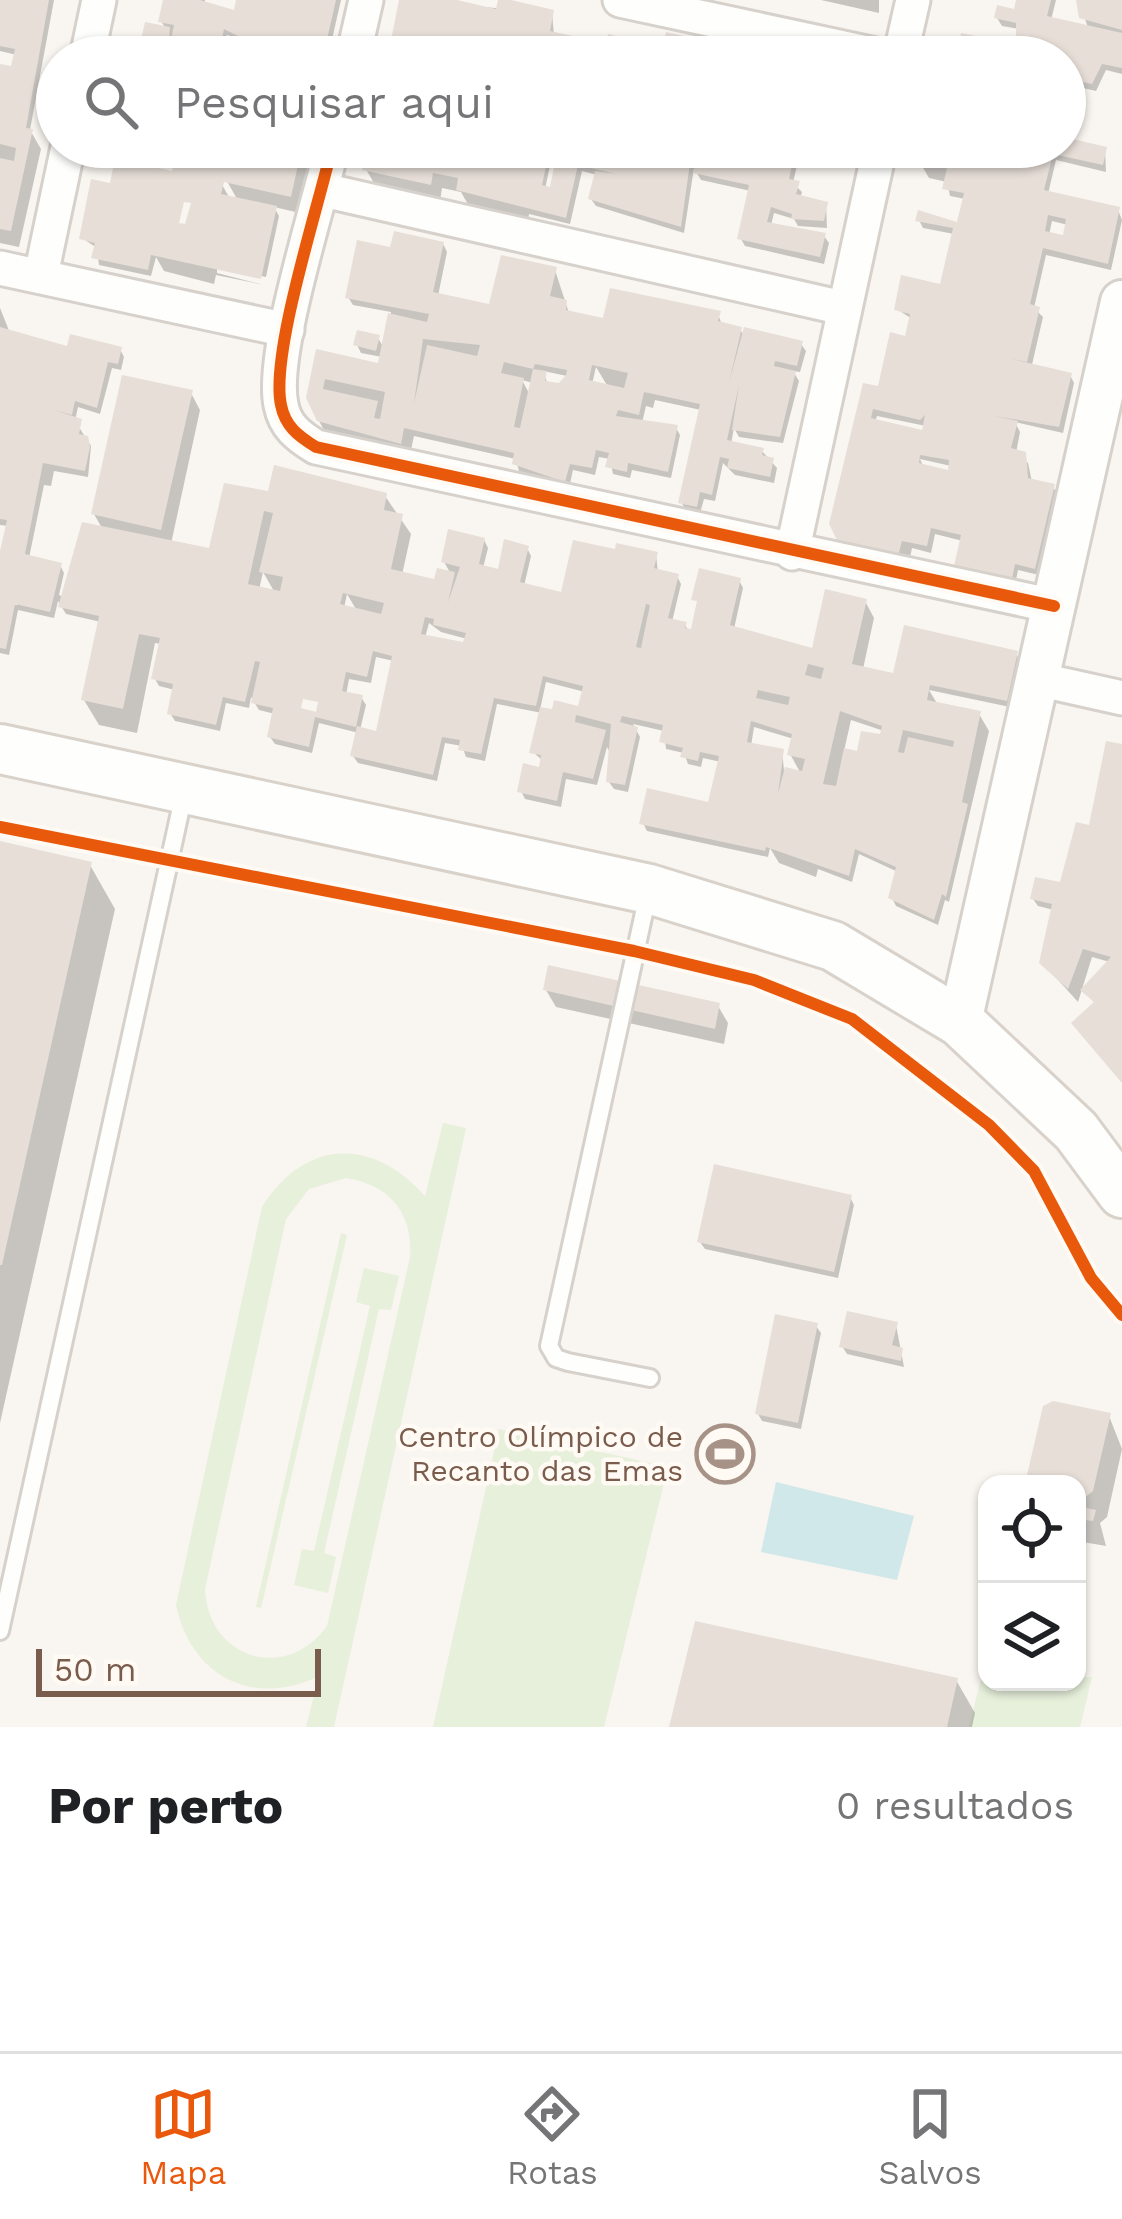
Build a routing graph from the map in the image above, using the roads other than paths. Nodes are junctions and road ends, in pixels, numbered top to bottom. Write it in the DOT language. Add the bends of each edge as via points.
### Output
graph roads {
  1 [pos="99,0"];
  2 [pos="366,0"];
  3 [pos="620,0"];
  4 [pos="913,0"];
  5 [pos="91,36"];
  6 [pos="358,36"];
  7 [pos="787,36"];
  8 [pos="905,36"];
  9 [pos="64,168"];
  10 [pos="327,168"];
  11 [pos="875,168"];
  12 [pos="322,190"];
  13 [pos="0,268"];
  14 [pos="41,275"];
  15 [pos="1122,302"];
  16 [pos="843,308"];
  17 [pos="287,330"];
  18 [pos="792,553"];
  19 [pos="1054,606"];
  20 [pos="1037,679"];
  21 [pos="1122,698"];
  22 [pos="0,749"];
  23 [pos="185,789"];
  24 [pos="649,890"];
  25 [pos="960,1022"];
  26 [pos="1122,1192"];
  27 [pos="650,1378"];
  28 [pos="0,1631"];
  1 -- 5 [label="street"];
  2 -- 6 [label="street"];
  3 -- 7 [label="street"];
  4 -- 8 [label="street"];
  9 -- 14 [label="street"];
  10 -- 12 [label="street"];
  11 -- 16 [label="street"];
  12 -- 16 [label="street"];
  12 -- 17 [label="street"];
  13 -- 14 [label="street"];
  14 -- 17 [label="street"];
  15 -- 19 [label="street"];
  16 -- 18 [label="street"];
  17 -- 18 [label="street" via="279,401 291,430 316,447"];
  18 -- 19 [label="street"];
  19 -- 20 [label="street"];
  20 -- 21 [label="street"];
  20 -- 25 [label="street"];
  22 -- 23 [label="main road"];
  23 -- 24 [label="main road"];
  23 -- 28 [label="lane"];
  24 -- 25 [label="main road" via="833,946"];
  24 -- 27 [label="lane" via="549,1346 568,1362"];
  25 -- 26 [label="main road" via="1076,1131"];
}
